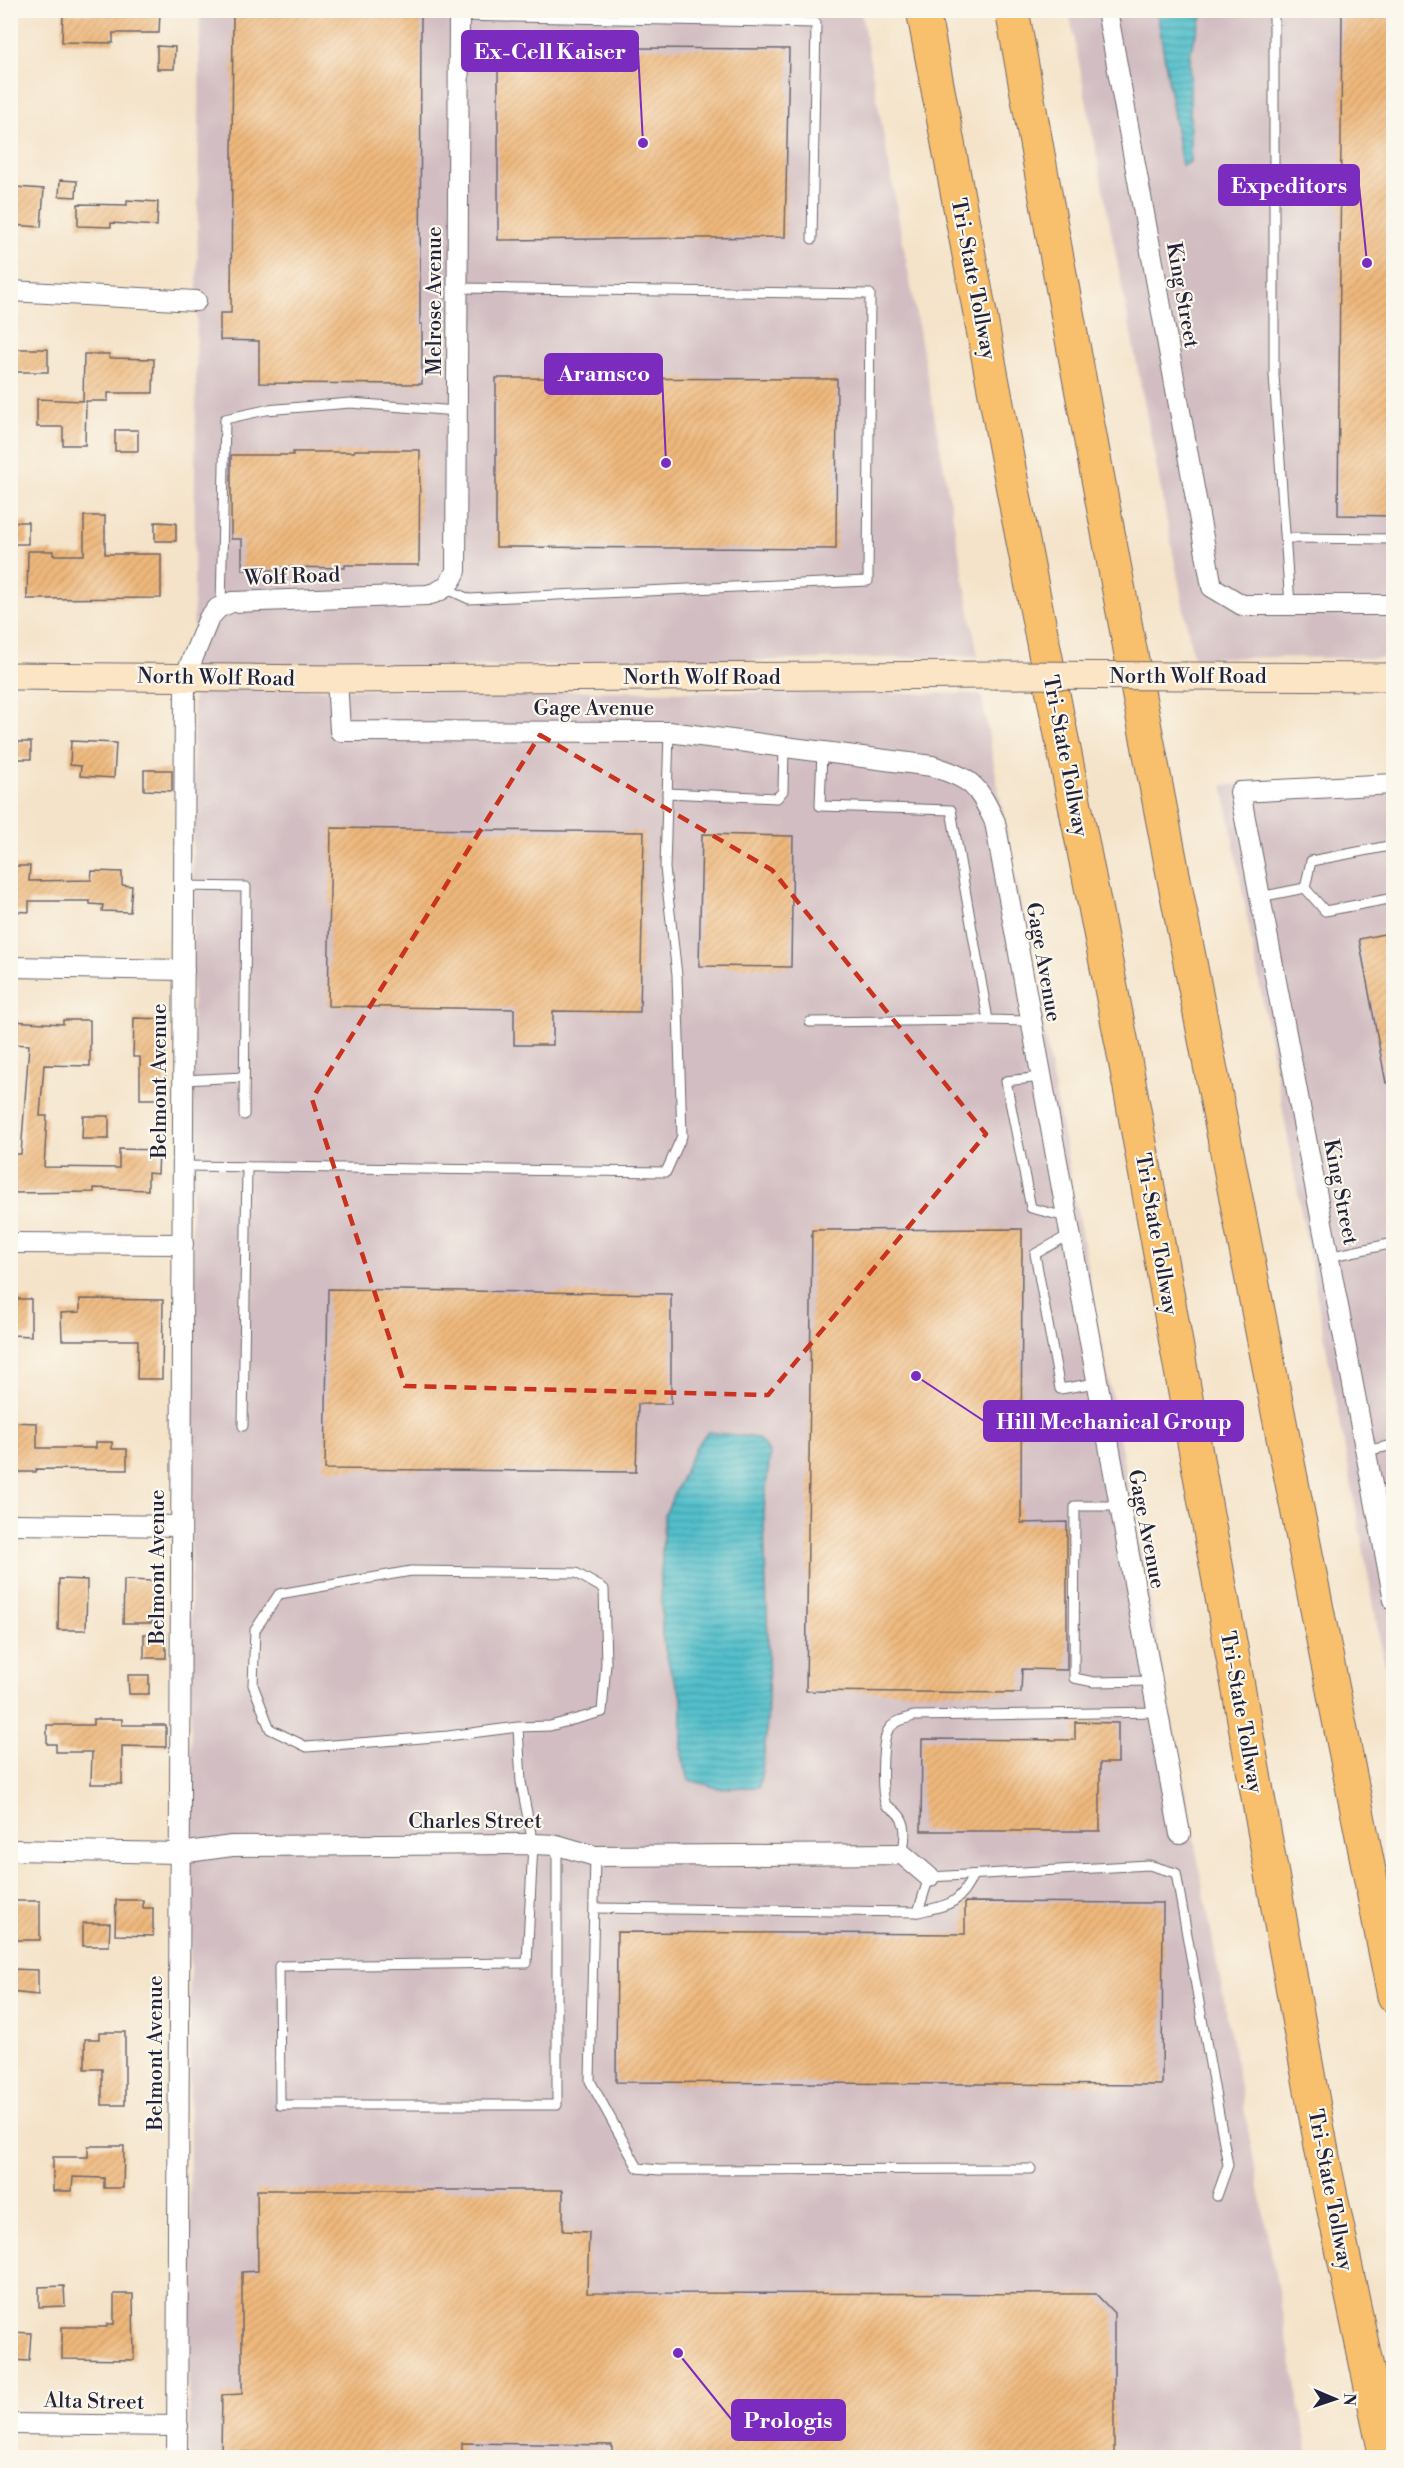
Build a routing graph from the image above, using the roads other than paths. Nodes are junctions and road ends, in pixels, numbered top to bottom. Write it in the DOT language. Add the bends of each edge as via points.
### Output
graph roads {
  1 [pos="923,10"];
  2 [pos="1012,10"];
  3 [pos="1107,10"];
  4 [pos="1274,10"];
  5 [pos="459,13"];
  6 [pos="812,240"];
  7 [pos="458,288"];
  8 [pos="10,291"];
  9 [pos="196,301"];
  10 [pos="457,411"];
  11 [pos="1286,538"];
  12 [pos="1394,539"];
  13 [pos="444,588"];
  14 [pos="1290,605"];
  15 [pos="1394,605"];
  16 [pos="220,607"];
  17 [pos="10,676"];
  18 [pos="185,677"];
  19 [pos="1394,677"];
  20 [pos="338,679"];
  21 [pos="669,732"];
  22 [pos="784,747"];
  23 [pos="822,752"];
  24 [pos="1394,784"];
  25 [pos="667,793"];
  26 [pos="1394,845"];
  27 [pos="184,886"];
  28 [pos="1305,888"];
  29 [pos="1260,897"];
  30 [pos="1394,898"];
  31 [pos="10,967"];
  32 [pos="184,970"];
  33 [pos="988,1020"];
  34 [pos="1030,1021"];
  35 [pos="810,1022"];
  36 [pos="244,1077"];
  37 [pos="1041,1077"];
  38 [pos="183,1080"];
  39 [pos="244,1115"];
  40 [pos="183,1166"];
  41 [pos="247,1167"];
  42 [pos="1068,1226"];
  43 [pos="10,1243"];
  44 [pos="1394,1243"];
  45 [pos="183,1244"];
  46 [pos="1328,1257"];
  47 [pos="1096,1383"];
  48 [pos="243,1426"];
  49 [pos="1394,1445"];
  50 [pos="1365,1451"];
  51 [pos="1119,1506"];
  52 [pos="10,1524"];
  53 [pos="181,1526"];
  54 [pos="1392,1588"];
  55 [pos="1151,1681"];
  56 [pos="1157,1712"];
  57 [pos="518,1727"];
  58 [pos="1180,1834"];
  59 [pos="533,1844"];
  60 [pos="557,1845"];
  61 [pos="10,1850"];
  62 [pos="180,1853"];
  63 [pos="902,1854"];
  64 [pos="595,1856"];
  65 [pos="973,1875"];
  66 [pos="929,1877"];
  67 [pos="595,1908"];
  68 [pos="918,1912"];
  69 [pos="1394,1996"];
  70 [pos="1030,2169"];
  71 [pos="1217,2196"];
  72 [pos="10,2424"];
  73 [pos="178,2426"];
  74 [pos="177,2457"];
  75 [pos="1386,2457"];
  1 -- 75 [label="highway, Tri-State Tollway" via="1124,1049 1325,2168"];
  2 -- 69 [label="highway" via="1123,613"];
  3 -- 14 [label="street, King Street" via="1212,587 1242,604"];
  4 -- 11 [label="lane" via="1274,375"];
  5 -- 6 [label="lane" via="816,23"];
  5 -- 7 [label="street, Melrose Avenue"];
  7 -- 10 [label="street, Melrose Avenue"];
  7 -- 13 [label="lane" via="870,294 868,581 469,599"];
  8 -- 9 [label="street"];
  10 -- 13 [label="street, Melrose Avenue" via="456,571"];
  10 -- 16 [label="lane" via="350,403 266,410 225,418"];
  11 -- 12 [label="lane"];
  11 -- 14 [label="lane"];
  13 -- 16 [label="street, Wolf Road" via="427,595 253,600"];
  14 -- 15 [label="street"];
  16 -- 18 [label="street, Wolf Road" via="209,618"];
  17 -- 18 [label="main road, North Wolf Road"];
  18 -- 20 [label="main road, North Wolf Road"];
  18 -- 27 [label="street, Belmont Avenue"];
  19 -- 20 [label="main road, North Wolf Road, bridge"];
  20 -- 21 [label="street, Gage Avenue" via="340,731"];
  21 -- 22 [label="street, Gage Avenue"];
  21 -- 25 [label="lane"];
  22 -- 23 [label="street, Gage Avenue"];
  22 -- 25 [label="lane" via="783,791 777,798"];
  23 -- 33 [label="lane" via="820,807 951,810"];
  23 -- 34 [label="street, Gage Avenue" via="932,766 958,774 980,792 994,822"];
  24 -- 29 [label="street, King Street" via="1240,792"];
  25 -- 41 [label="lane" via="665,868 676,975 682,1136 666,1172"];
  26 -- 28 [label="lane" via="1311,861"];
  27 -- 32 [label="street, Belmont Avenue"];
  27 -- 36 [label="lane" via="246,887"];
  28 -- 29 [label="lane"];
  28 -- 30 [label="lane" via="1325,911"];
  29 -- 46 [label="street, King Street"];
  31 -- 32 [label="street"];
  32 -- 38 [label="street, Belmont Avenue"];
  33 -- 34 [label="lane"];
  33 -- 35 [label="lane"];
  34 -- 37 [label="street, Gage Avenue"];
  36 -- 38 [label="lane"];
  36 -- 39 [label="lane"];
  37 -- 42 [label="street, Gage Avenue"];
  37 -- 42 [label="lane" via="1006,1081 1031,1208"];
  38 -- 40 [label="street, Belmont Avenue"];
  40 -- 41 [label="lane"];
  40 -- 45 [label="street, Belmont Avenue"];
  41 -- 48 [label="lane"];
  42 -- 47 [label="street, Gage Avenue"];
  42 -- 47 [label="lane" via="1035,1254 1060,1389"];
  43 -- 45 [label="street"];
  44 -- 46 [label="lane"];
  45 -- 53 [label="street, Belmont Avenue"];
  46 -- 50 [label="street, King Street"];
  47 -- 51 [label="street, Gage Avenue"];
  49 -- 50 [label="lane"];
  50 -- 54 [label="street, King Street"];
  51 -- 55 [label="street, Gage Avenue"];
  51 -- 55 [label="lane" via="1075,1506 1074,1678 1094,1682"];
  52 -- 53 [label="street"];
  53 -- 62 [label="street, Belmont Avenue"];
  55 -- 56 [label="street, Gage Avenue"];
  56 -- 58 [label="street, Gage Avenue"];
  56 -- 63 [label="lane" via="914,1716 894,1723 886,1732 882,1794 885,1805 899,1813 903,1822 906,1837"];
  57 -- 57 [label="lane" via="307,1747 270,1729 253,1685 255,1630 279,1594 411,1571 576,1573 604,1589 606,1663 602,1712 550,1726"];
  57 -- 59 [label="lane" via="521,1782"];
  59 -- 60 [label="street, Charles Street"];
  59 -- 60 [label="lane" via="527,1963 279,1966 280,2105 556,2105"];
  59 -- 62 [label="street, Charles Street" via="232,1846"];
  60 -- 64 [label="street, Charles Street"];
  61 -- 62 [label="street, Charles Street"];
  62 -- 73 [label="street, Belmont Avenue"];
  63 -- 64 [label="street, Charles Street"];
  63 -- 66 [label="street"];
  64 -- 67 [label="lane"];
  65 -- 66 [label="lane"];
  65 -- 68 [label="lane" via="959,1900"];
  65 -- 71 [label="lane" via="1149,1865 1176,1874 1228,2165"];
  66 -- 68 [label="lane"];
  67 -- 68 [label="lane"];
  67 -- 70 [label="lane" via="590,2081 638,2168"];
  72 -- 73 [label="street, Alta Street"];
  73 -- 74 [label="street, Belmont Avenue"];
}
